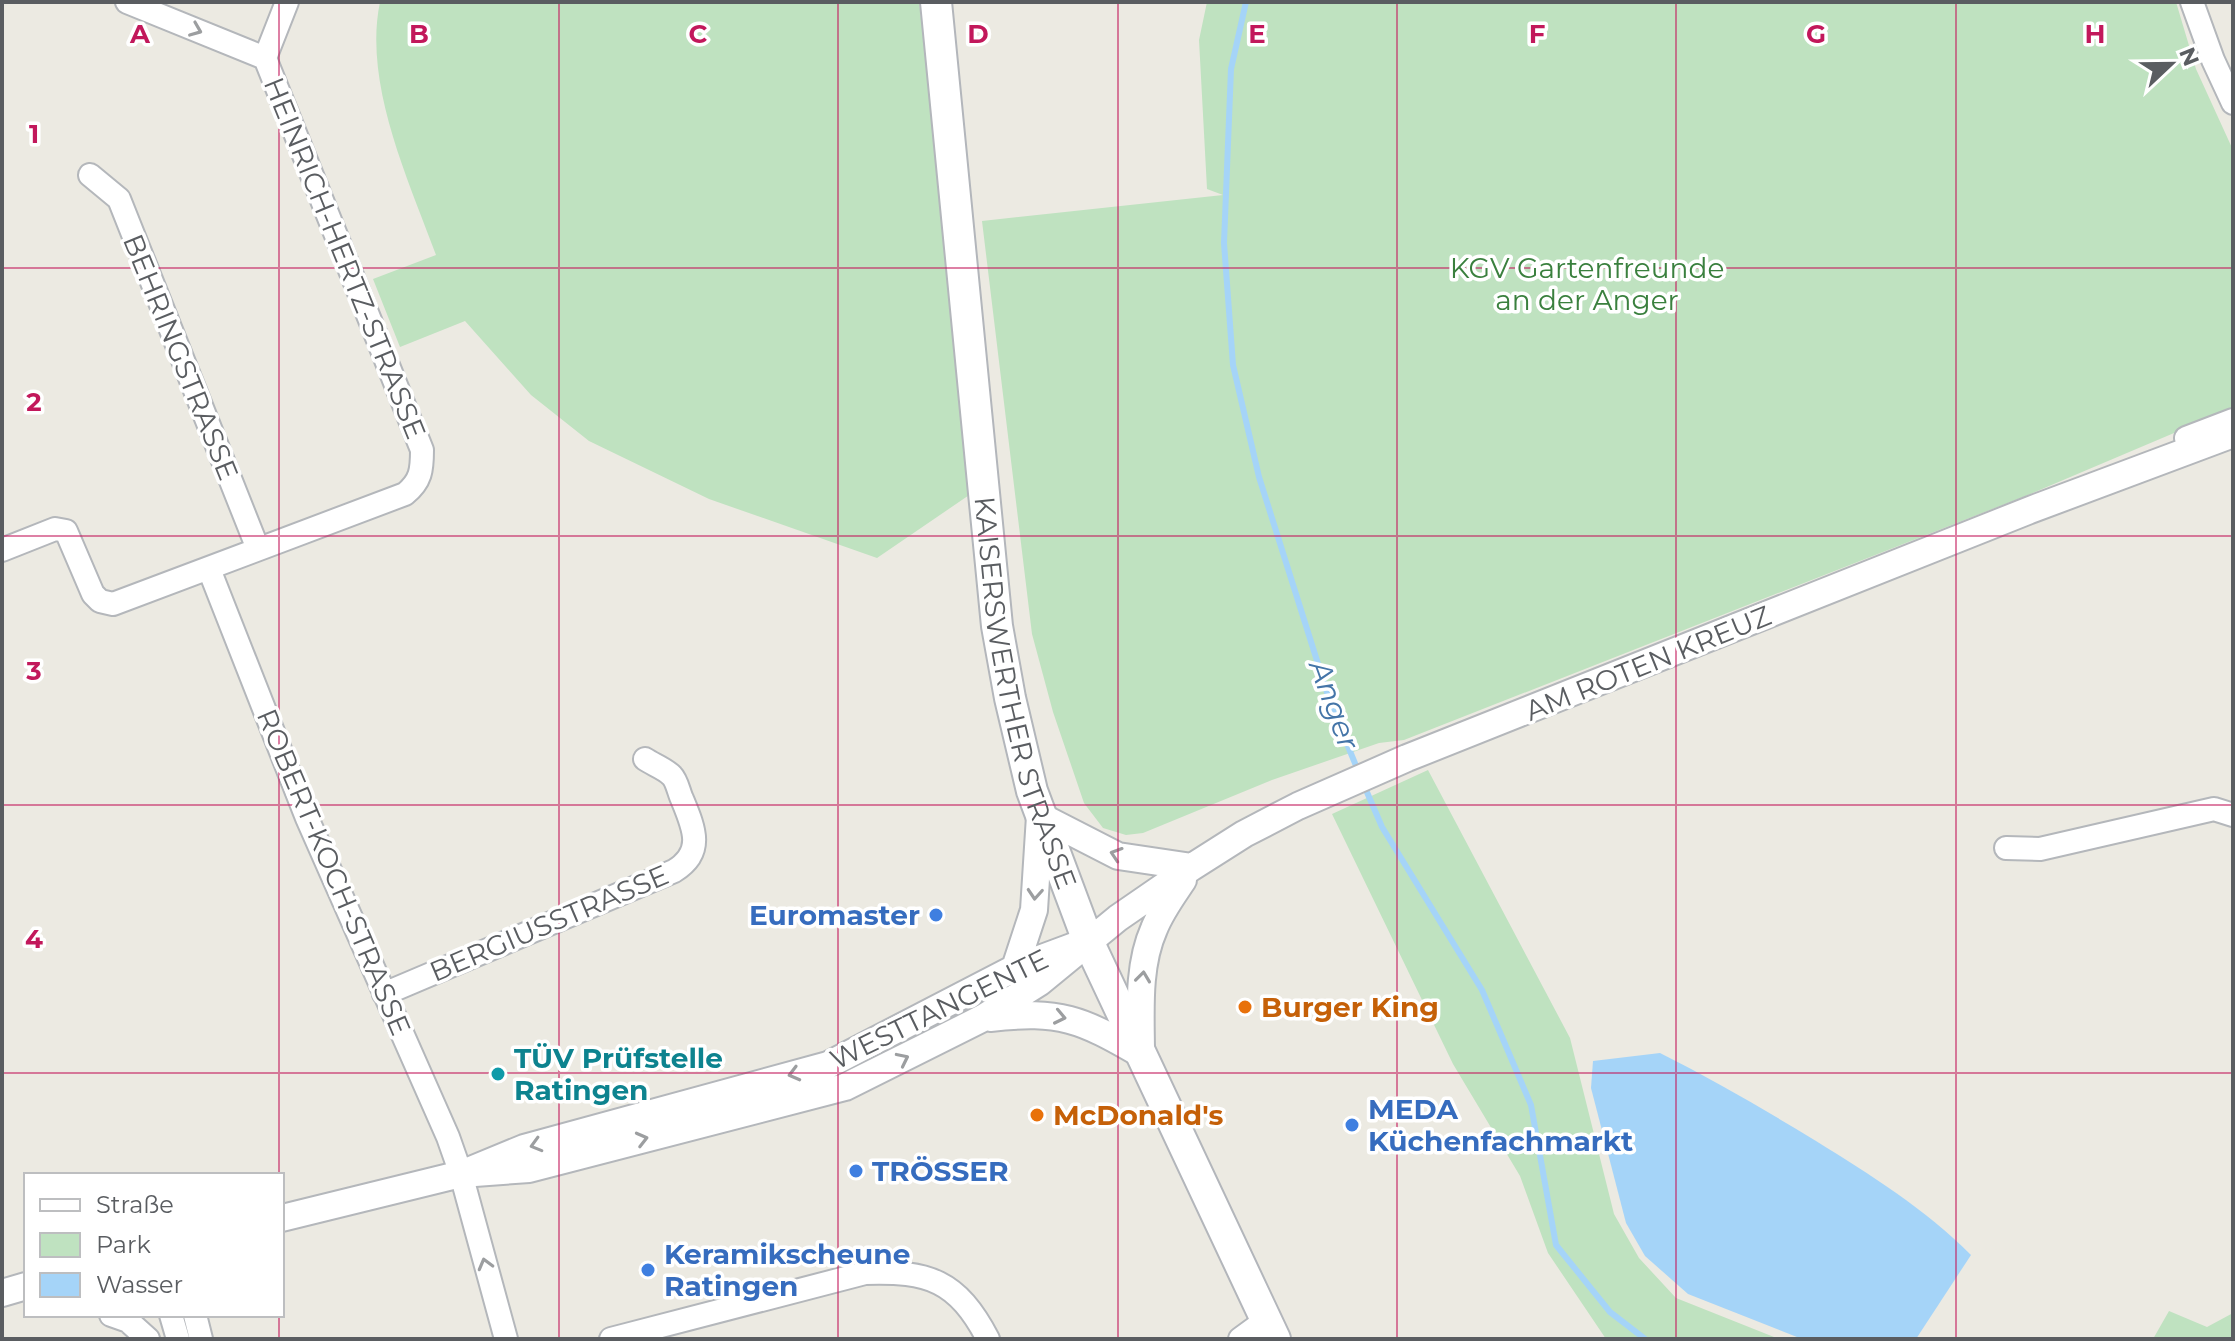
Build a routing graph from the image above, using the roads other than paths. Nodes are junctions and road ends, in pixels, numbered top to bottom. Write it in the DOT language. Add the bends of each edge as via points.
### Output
graph roads {
  1 [pos="127,2"];
  2 [pos="287,2"];
  3 [pos="936,2"];
  4 [pos="2192,2"];
  5 [pos="265,58"];
  6 [pos="2233,103"];
  7 [pos="90,175"];
  8 [pos="2233,420"];
  9 [pos="2233,434"];
  10 [pos="2030,510"];
  11 [pos="258,549"];
  12 [pos="2,550"];
  13 [pos="209,569"];
  14 [pos="645,759"];
  15 [pos="2233,815"];
  16 [pos="1040,816"];
  17 [pos="2006,848"];
  18 [pos="1192,867"];
  19 [pos="1088,941"];
  20 [pos="1015,968"];
  21 [pos="384,994"];
  22 [pos="983,1018"];
  23 [pos="1141,1054"];
  24 [pos="461,1174"];
  25 [pos="284,1218"];
  26 [pos="24,1287"];
  27 [pos="2,1293"];
  28 [pos="117,1317"];
  29 [pos="172,1317"];
  30 [pos="196,1317"];
  31 [pos="1271,1330"];
  32 [pos="148,1339"];
  33 [pos="178,1339"];
  34 [pos="201,1339"];
  35 [pos="506,1339"];
  36 [pos="611,1339"];
  37 [pos="988,1339"];
  38 [pos="1240,1339"];
  1 -- 5 [label="street, one-way"];
  2 -- 5 [label="street, HEINRICH-HERTZ-STRASSE"];
  3 -- 16 [label="main road, KAISERSWERTHER STRASSE" via="997,626"];
  4 -- 6 [label="street"];
  5 -- 11 [label="street, HEINRICH-HERTZ-STRASSE" via="422,450 422,466 419,483 405,494"];
  7 -- 11 [label="street, BEHRINGSTRASSE" via="119,199"];
  8 -- 10 [label="street" via="2095,475"];
  9 -- 10 [label="street, AM ROTEN KREUZ"];
  10 -- 18 [label="street, AM ROTEN KREUZ" via="1390,765 1244,834"];
  11 -- 13 [label="street, HEINRICH-HERTZ-STRASSE"];
  12 -- 13 [label="street, HEINRICH-HERTZ-STRASSE" via="55,529 66,531 93,594 107,604"];
  13 -- 21 [label="street, ROBERT-KOCH-STRASSE" via="307,818"];
  14 -- 21 [label="street, BERGIUSSTRASSE" via="672,776 692,824 695,839 687,863"];
  15 -- 17 [label="street" via="2214,809 2040,849"];
  18 -- 16 [label="street, one-way" via="1118,856"];
  16 -- 19 [label="main road, KAISERSWERTHER STRASSE"];
  16 -- 20 [label="street, one-way" via="1034,910"];
  18 -- 19 [label="street, AM ROTEN KREUZ"];
  23 -- 18 [label="street, one-way" via="1142,984 1152,932"];
  19 -- 20 [label="street, WESTTANGENTE"];
  19 -- 22 [label="street, WESTTANGENTE" via="1060,967"];
  19 -- 23 [label="main road, KAISERSWERTHER STRASSE"];
  20 -- 24 [label="street, WESTTANGENTE, one-way" via="828,1065 524,1148"];
  21 -- 24 [label="street, ROBERT-KOCH-STRASSE"];
  22 -- 23 [label="street, one-way" via="1069,1018"];
  24 -- 22 [label="street, WESTTANGENTE, one-way" via="529,1169 845,1087"];
  23 -- 31 [label="main road, KAISERSWERTHER STRASSE"];
  24 -- 25 [label="street, WESTTANGENTE"];
  35 -- 24 [label="street, ROBERT-KOCH-STRASSE, one-way"];
  26 -- 27 [label="street"];
  28 -- 32 [label="street"];
  29 -- 33 [label="street"];
  30 -- 34 [label="street"];
  31 -- 38 [label="street"];
  36 -- 37 [label="street" via="865,1273 904,1272 937,1282 957,1296"];
}
